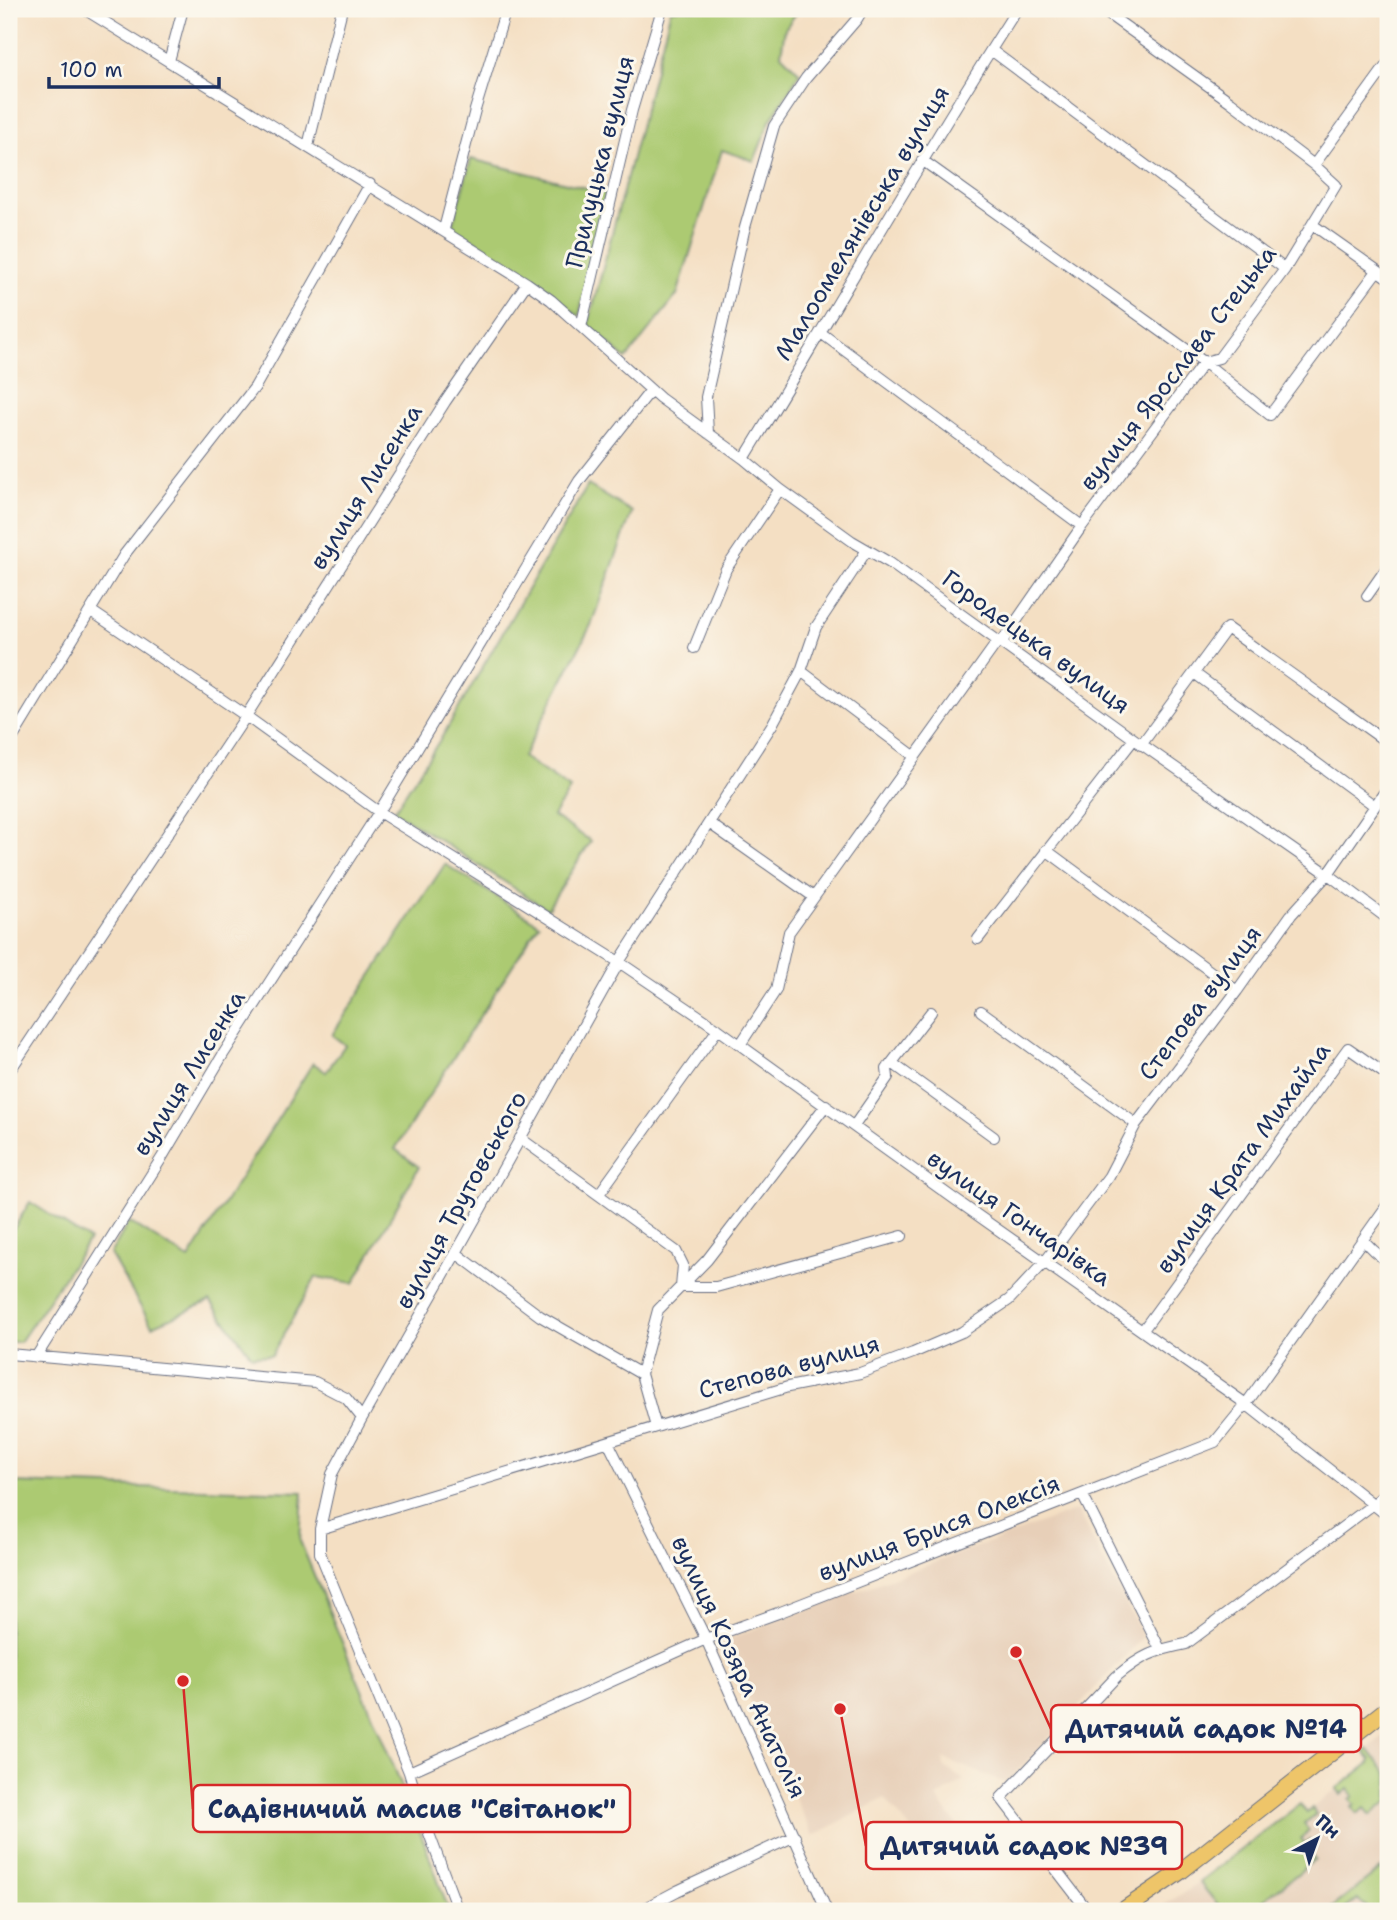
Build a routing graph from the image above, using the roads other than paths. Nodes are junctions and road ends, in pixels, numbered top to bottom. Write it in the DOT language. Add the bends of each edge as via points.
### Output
graph roads {
  1 [pos="84,9"];
  2 [pos="183,9"];
  3 [pos="342,9"];
  4 [pos="506,9"];
  5 [pos="662,9"];
  6 [pos="863,9"];
  7 [pos="1017,9"];
  8 [pos="1101,9"];
  9 [pos="991,50"];
  10 [pos="169,61"];
  11 [pos="1388,63"];
  12 [pos="308,146"];
  13 [pos="922,160"];
  14 [pos="1314,165"];
  15 [pos="370,184"];
  16 [pos="1313,225"];
  17 [pos="443,229"];
  18 [pos="1285,269"];
  19 [pos="1377,271"];
  20 [pos="1388,278"];
  21 [pos="527,283"];
  22 [pos="582,327"];
  23 [pos="821,333"];
  24 [pos="1204,362"];
  25 [pos="651,390"];
  26 [pos="708,433"];
  27 [pos="744,459"];
  28 [pos="780,489"];
  29 [pos="1082,526"];
  30 [pos="867,550"];
  31 [pos="1388,566"];
  32 [pos="1367,596"];
  33 [pos="91,611"];
  34 [pos="1000,642"];
  35 [pos="694,648"];
  36 [pos="801,671"];
  37 [pos="1194,673"];
  38 [pos="246,716"];
  39 [pos="1137,742"];
  40 [pos="1388,743"];
  41 [pos="9,744"];
  42 [pos="914,756"];
  43 [pos="1388,788"];
  44 [pos="1375,806"];
  45 [pos="379,812"];
  46 [pos="709,823"];
  47 [pos="1046,850"];
  48 [pos="1328,874"];
  49 [pos="814,897"];
  50 [pos="1388,919"];
  51 [pos="978,939"];
  52 [pos="619,962"];
  53 [pos="1237,991"];
  54 [pos="981,1011"];
  55 [pos="931,1012"];
  56 [pos="718,1028"];
  57 [pos="740,1045"];
  58 [pos="892,1063"];
  59 [pos="9,1072"];
  60 [pos="1388,1076"];
  61 [pos="827,1105"];
  62 [pos="1136,1124"];
  63 [pos="854,1126"];
  64 [pos="993,1137"];
  65 [pos="520,1138"];
  66 [pos="599,1194"];
  67 [pos="1388,1204"];
  68 [pos="902,1236"];
  69 [pos="1363,1240"];
  70 [pos="456,1253"];
  71 [pos="1388,1262"];
  72 [pos="1044,1263"];
  73 [pos="681,1287"];
  74 [pos="1143,1330"];
  75 [pos="9,1354"];
  76 [pos="36,1357"];
  77 [pos="641,1374"];
  78 [pos="1247,1404"];
  79 [pos="362,1418"];
  80 [pos="656,1427"];
  81 [pos="608,1442"];
  82 [pos="1388,1491"];
  83 [pos="1082,1494"];
  84 [pos="1374,1503"];
  85 [pos="1388,1516"];
  86 [pos="320,1529"];
  87 [pos="706,1639"];
  88 [pos="1160,1649"];
  89 [pos="1388,1708"];
  90 [pos="409,1772"];
  91 [pos="795,1836"];
  92 [pos="458,1911"];
  93 [pos="639,1911"];
  94 [pos="827,1911"];
  95 [pos="1088,1911"];
  96 [pos="1122,1911"];
  1 -- 10 [label="street, Городецька вулиця"];
  2 -- 10 [label="street"];
  3 -- 12 [label="street"];
  4 -- 17 [label="street"];
  5 -- 22 [label="street, Прилуцька вулиця" via="632,110"];
  6 -- 26 [label="street" via="806,78 774,126 744,231 706,397"];
  7 -- 9 [label="street, Малоомелянівська вулиця"];
  8 -- 14 [label="street"];
  9 -- 13 [label="street, Малоомелянівська вулиця"];
  9 -- 18 [label="street"];
  10 -- 12 [label="street, Городецька вулиця"];
  11 -- 14 [label="street"];
  12 -- 15 [label="street, Городецька вулиця"];
  13 -- 23 [label="street, Малоомелянівська вулиця"];
  13 -- 24 [label="street"];
  14 -- 16 [label="street, вулиця Ярослава Стецька" via="1336,185"];
  15 -- 17 [label="street, Городецька вулиця"];
  15 -- 33 [label="street" via="255,387 124,555"];
  16 -- 18 [label="street, вулиця Ярослава Стецька"];
  16 -- 19 [label="street"];
  17 -- 21 [label="street, Городецька вулиця"];
  18 -- 24 [label="street, вулиця Ярослава Стецька" via="1219,358"];
  19 -- 20 [label="street"];
  19 -- 24 [label="street" via="1270,415"];
  21 -- 22 [label="street, Городецька вулиця"];
  21 -- 38 [label="street, вулиця Лисенка" via="444,402"];
  22 -- 25 [label="street, Городецька вулиця"];
  23 -- 27 [label="street, Малоомелянівська вулиця"];
  23 -- 29 [label="street"];
  24 -- 29 [label="street, вулиця Ярослава Стецька"];
  25 -- 26 [label="street, Городецька вулиця"];
  25 -- 45 [label="street, вулиця Лисенка" via="579,481"];
  26 -- 27 [label="street, Городецька вулиця"];
  27 -- 28 [label="street, Городецька вулиця"];
  28 -- 30 [label="street, Городецька вулиця"];
  28 -- 35 [label="street" via="726,569"];
  29 -- 34 [label="street, вулиця Ярослава Стецька"];
  30 -- 34 [label="street, Городецька вулиця"];
  30 -- 36 [label="street, вулиця Трутовського" via="816,627"];
  31 -- 32 [label="street"];
  33 -- 38 [label="street"];
  33 -- 41 [label="street"];
  34 -- 39 [label="street, Городецька вулиця"];
  34 -- 42 [label="street, вулиця Ярослава Стецька"];
  36 -- 42 [label="street"];
  36 -- 46 [label="street, вулиця Трутовського"];
  37 -- 39 [label="street"];
  37 -- 40 [label="street" via="1227,628"];
  37 -- 44 [label="street"];
  38 -- 45 [label="street"];
  38 -- 59 [label="street, вулиця Лисенка"];
  39 -- 47 [label="street"];
  39 -- 48 [label="street, Городецька вулиця"];
  42 -- 49 [label="street, вулиця Ярослава Стецька"];
  43 -- 44 [label="street, Степова вулиця"];
  44 -- 48 [label="street, Степова вулиця"];
  45 -- 52 [label="street"];
  45 -- 76 [label="street, вулиця Лисенка"];
  46 -- 49 [label="street"];
  46 -- 52 [label="street, вулиця Трутовського"];
  47 -- 51 [label="street"];
  47 -- 53 [label="street"];
  48 -- 50 [label="street, Городецька вулиця"];
  48 -- 53 [label="street, Степова вулиця" via="1291,915"];
  49 -- 57 [label="street, вулиця Ярослава Стецька" via="789,932 776,990"];
  52 -- 56 [label="street, вулиця Гончарівка"];
  52 -- 65 [label="street, вулиця Трутовського"];
  53 -- 62 [label="street, Степова вулиця"];
  54 -- 62 [label="street"];
  55 -- 58 [label="street"];
  56 -- 57 [label="street, вулиця Гончарівка"];
  56 -- 66 [label="street"];
  57 -- 61 [label="street, вулиця Гончарівка"];
  58 -- 63 [label="street" via="888,1077"];
  58 -- 64 [label="street"];
  60 -- 74 [label="street, вулиця Крата Михайла" via="1348,1048"];
  61 -- 63 [label="street, вулиця Гончарівка"];
  61 -- 73 [label="street"];
  62 -- 72 [label="street, Степова вулиця" via="1109,1176"];
  63 -- 72 [label="street, вулиця Гончарівка"];
  65 -- 66 [label="street"];
  65 -- 70 [label="street, вулиця Трутовського"];
  66 -- 73 [label="street" via="676,1251 683,1265"];
  67 -- 69 [label="street, вулиця Брися Олексія"];
  68 -- 73 [label="street" via="716,1287"];
  69 -- 71 [label="street"];
  69 -- 78 [label="street, вулиця Брися Олексія"];
  70 -- 77 [label="street" via="540,1316"];
  70 -- 79 [label="street, вулиця Трутовського"];
  72 -- 74 [label="street, вулиця Гончарівка"];
  72 -- 80 [label="street, Степова вулиця" via="1009,1300 950,1338 860,1373 788,1387"];
  73 -- 77 [label="street" via="658,1310"];
  74 -- 78 [label="street, вулиця Гончарівка"];
  75 -- 76 [label="street"];
  76 -- 79 [label="street" via="315,1382 346,1398"];
  77 -- 80 [label="street"];
  78 -- 83 [label="street, вулиця Брися Олексія" via="1214,1442"];
  78 -- 84 [label="street, вулиця Гончарівка"];
  79 -- 86 [label="street, вулиця Трутовського" via="332,1474"];
  80 -- 81 [label="street, Степова вулиця"];
  81 -- 86 [label="street, Степова вулиця"];
  81 -- 87 [label="street, вулиця Козяра Анатолія"];
  82 -- 84 [label="street"];
  83 -- 87 [label="street, вулиця Брися Олексія"];
  83 -- 88 [label="street"];
  84 -- 85 [label="street, вулиця Гончарівка"];
  84 -- 88 [label="street" via="1186,1644"];
  86 -- 90 [label="street, вулиця Трутовського" via="320,1553"];
  87 -- 90 [label="street, вулиця Брися Олексія"];
  87 -- 91 [label="street, вулиця Козяра Анатолія"];
  88 -- 95 [label="street" via="1117,1676 1001,1798"];
  89 -- 96 [label="main road" via="1181,1871"];
  90 -- 92 [label="street, вулиця Трутовського"];
  91 -- 93 [label="street"];
  91 -- 94 [label="street, вулиця Козяра Анатолія"];
}
